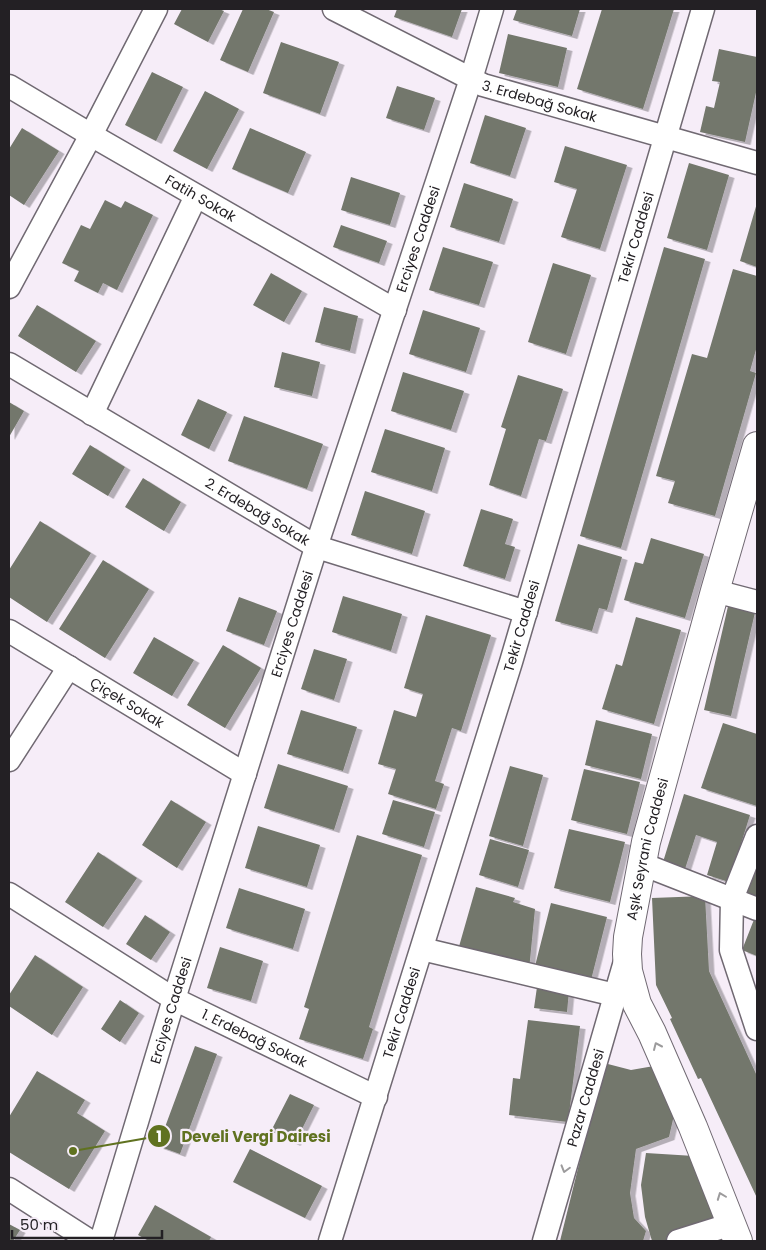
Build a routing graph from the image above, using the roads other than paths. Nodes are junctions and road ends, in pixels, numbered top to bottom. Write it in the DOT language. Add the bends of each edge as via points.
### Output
graph roads {
  1 [pos="156,9"];
  2 [pos="334,9"];
  3 [pos="492,9"];
  4 [pos="703,9"];
  5 [pos="471,80"];
  6 [pos="9,86"];
  7 [pos="91,135"];
  8 [pos="666,137"];
  9 [pos="757,163"];
  10 [pos="196,196"];
  11 [pos="9,287"];
  12 [pos="395,310"];
  13 [pos="9,364"];
  14 [pos="92,414"];
  15 [pos="757,446"];
  16 [pos="316,547"];
  17 [pos="714,590"];
  18 [pos="757,602"];
  19 [pos="526,612"];
  20 [pos="9,631"];
  21 [pos="69,667"];
  22 [pos="9,760"];
  23 [pos="245,774"];
  24 [pos="757,836"];
  25 [pos="642,864"];
  26 [pos="9,894"];
  27 [pos="732,899"];
  28 [pos="757,909"];
  29 [pos="422,949"];
  30 [pos="627,954"];
  31 [pos="615,995"];
  32 [pos="174,999"];
  33 [pos="757,1029"];
  34 [pos="376,1097"];
  35 [pos="9,1190"];
  36 [pos="735,1233"];
  37 [pos="90,1241"];
  38 [pos="101,1241"];
  39 [pos="330,1241"];
  40 [pos="544,1241"];
  41 [pos="678,1241"];
  1 -- 7 [label="street"];
  2 -- 5 [label="street, 3. Erdebağ Sokak"];
  3 -- 5 [label="street, Erciyes Caddesi"];
  4 -- 8 [label="street, Tekir Caddesi"];
  5 -- 8 [label="street, 3. Erdebağ Sokak"];
  5 -- 12 [label="street, Erciyes Caddesi"];
  6 -- 7 [label="street, Fatih Sokak"];
  7 -- 10 [label="street, Fatih Sokak"];
  7 -- 11 [label="street"];
  8 -- 9 [label="street, 3. Erdebağ Sokak"];
  8 -- 19 [label="street, Tekir Caddesi"];
  10 -- 12 [label="street, Fatih Sokak"];
  10 -- 14 [label="street"];
  12 -- 16 [label="street, Erciyes Caddesi"];
  13 -- 14 [label="street, 2. Erdebağ Sokak"];
  14 -- 16 [label="street, 2. Erdebağ Sokak"];
  15 -- 17 [label="main road, Aşık Seyrani Caddesi"];
  16 -- 19 [label="street, 2. Erdebağ Sokak"];
  16 -- 23 [label="street, Erciyes Caddesi"];
  17 -- 18 [label="street"];
  17 -- 25 [label="main road, Aşık Seyrani Caddesi"];
  19 -- 29 [label="street, Tekir Caddesi"];
  20 -- 21 [label="street, Çiçek Sokak"];
  21 -- 22 [label="street"];
  21 -- 23 [label="street, Çiçek Sokak"];
  23 -- 32 [label="street, Erciyes Caddesi"];
  24 -- 27 [label="street"];
  25 -- 27 [label="street"];
  25 -- 30 [label="main road, Aşık Seyrani Caddesi"];
  26 -- 32 [label="street, 1. Erdebağ Sokak"];
  27 -- 28 [label="street"];
  27 -- 33 [label="street" via="730,950"];
  29 -- 31 [label="street"];
  29 -- 34 [label="street, Tekir Caddesi"];
  30 -- 31 [label="street, Pazar Caddesi"];
  36 -- 30 [label="main road, Aşık Seyrani Caddesi, one-way" via="693,1126 636,1004"];
  31 -- 40 [label="street, Pazar Caddesi, one-way"];
  32 -- 34 [label="street, 1. Erdebağ Sokak"];
  32 -- 38 [label="street, Erciyes Caddesi"];
  34 -- 39 [label="street, Tekir Caddesi"];
  35 -- 37 [label="street"];
  36 -- 41 [label="street"];
}
